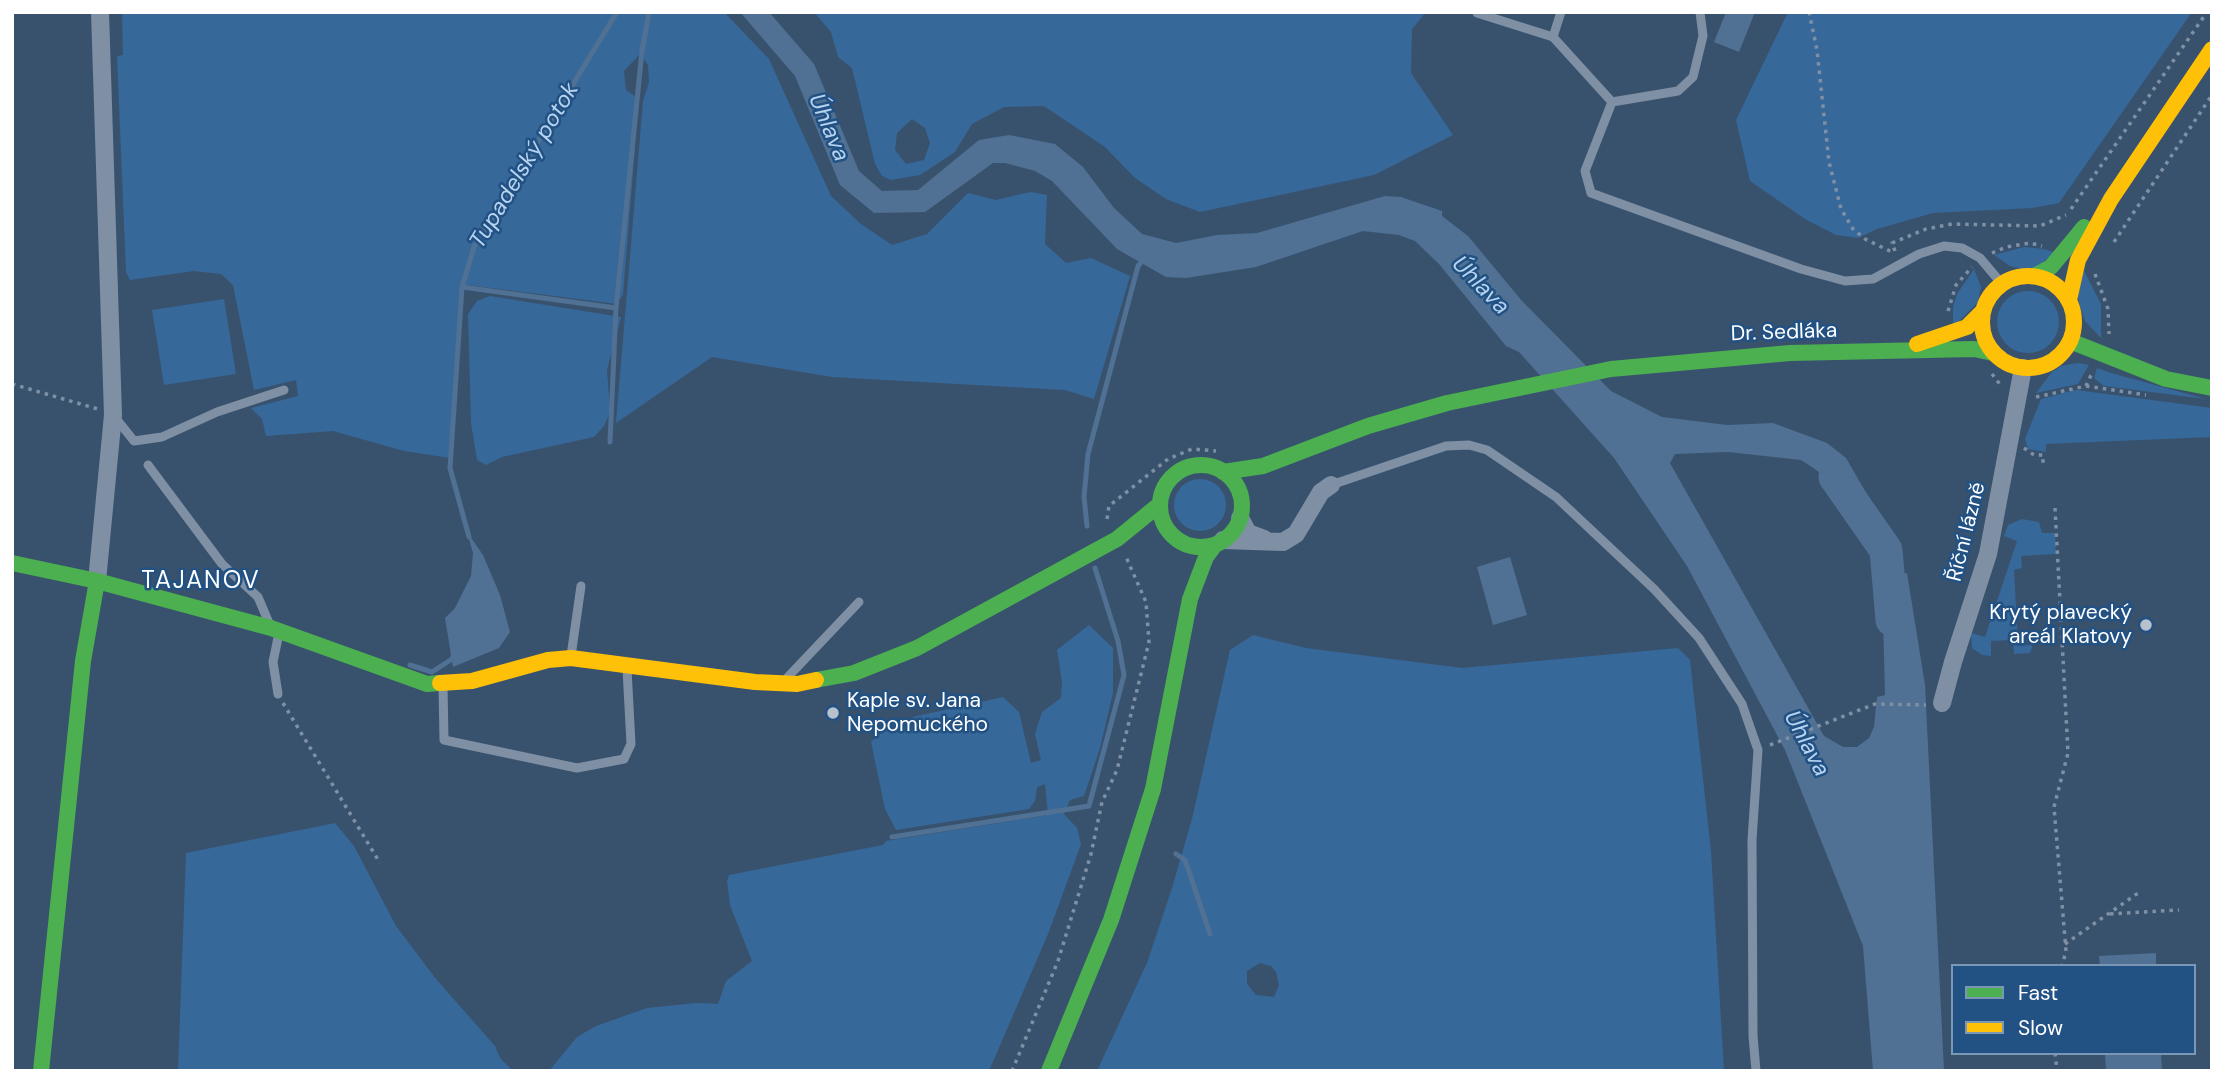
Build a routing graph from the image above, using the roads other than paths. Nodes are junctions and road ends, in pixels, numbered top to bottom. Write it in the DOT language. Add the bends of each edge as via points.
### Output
graph roads {
  1 [pos="100,12"];
  2 [pos="1561,12"];
  3 [pos="1700,12"];
  4 [pos="1476,13"];
  5 [pos="1553,37"];
  6 [pos="2212,49"];
  7 [pos="1612,102"];
  8 [pos="2111,199"];
  9 [pos="2034,276"];
  10 [pos="2002,284"];
  11 [pos="2069,300"];
  12 [pos="1983,311"];
  13 [pos="2070,341"];
  14 [pos="1892,351"];
  15 [pos="1993,353"];
  16 [pos="2023,368"];
  17 [pos="2212,388"];
  18 [pos="284,390"];
  19 [pos="113,415"];
  20 [pos="148,465"];
  21 [pos="1263,466"];
  22 [pos="1223,472"];
  23 [pos="1331,485"];
  24 [pos="1240,496"];
  25 [pos="1160,504"];
  26 [pos="1240,518"];
  27 [pos="1167,529"];
  28 [pos="1117,539"];
  29 [pos="1179,541"];
  30 [pos="1219,542"];
  31 [pos="1273,542"];
  32 [pos="12,564"];
  33 [pos="97,581"];
  34 [pos="580,586"];
  35 [pos="1190,599"];
  36 [pos="859,602"];
  37 [pos="275,629"];
  38 [pos="571,658"];
  39 [pos="626,663"];
  40 [pos="782,684"];
  41 [pos="443,685"];
  42 [pos="278,694"];
  43 [pos="1942,704"];
  44 [pos="41,1071"];
  45 [pos="1049,1071"];
  46 [pos="1756,1071"];
  1 -- 19 [label="street"];
  2 -- 5 [label="lane"];
  3 -- 7 [label="lane" via="1703,36 1693,77 1678,91"];
  4 -- 5 [label="lane"];
  5 -- 7 [label="lane"];
  6 -- 8 [label="main road"];
  7 -- 10 [label="lane" via="1586,170 1591,193 1845,281 1873,279 1944,246 1962,248 1980,258"];
  8 -- 9 [label="main road" via="2051,267"];
  8 -- 11 [label="main road" via="2078,260"];
  9 -- 10 [label="main road"];
  9 -- 11 [label="main road" via="2054,284"];
  10 -- 12 [label="main road, Dr. Sedláka"];
  11 -- 13 [label="main road" via="2074,320"];
  12 -- 14 [label="main road, Dr. Sedláka" via="1967,327"];
  12 -- 15 [label="main road" via="1983,333"];
  13 -- 16 [label="main road" via="2056,359"];
  13 -- 17 [label="main road" via="2166,379"];
  14 -- 15 [label="main road, Dr. Sedláka" via="1974,349"];
  14 -- 21 [label="main road, Dr. Sedláka" via="1678,360 1567,376 1368,426"];
  15 -- 16 [label="main road, Dr. Sedláka"];
  16 -- 43 [label="street, Říční lázně" via="1988,554"];
  18 -- 19 [label="lane" via="217,412 162,438 134,441"];
  19 -- 33 [label="street"];
  20 -- 37 [label="lane" via="222,564 258,597"];
  21 -- 22 [label="main road, Dr. Sedláka"];
  21 -- 24 [label="main road"];
  22 -- 24 [label="main road"];
  22 -- 25 [label="main road" via="1205,466 1187,468 1171,479"];
  23 -- 31 [label="street" via="1321,492 1296,534"];
  23 -- 46 [label="lane" via="1446,446 1487,450 1556,496 1699,638 1742,704 1758,750 1752,840"];
  24 -- 26 [label="main road"];
  25 -- 27 [label="main road"];
  25 -- 28 [label="main road"];
  26 -- 30 [label="main road"];
  26 -- 31 [label="street" via="1248,533"];
  27 -- 28 [label="main road" via="1149,529"];
  27 -- 29 [label="main road"];
  28 -- 40 [label="main road" via="917,648 825,681"];
  29 -- 30 [label="main road" via="1197,547"];
  29 -- 35 [label="main road" via="1187,564"];
  30 -- 31 [label="street"];
  30 -- 35 [label="main road" via="1206,558"];
  32 -- 33 [label="main road"];
  33 -- 37 [label="main road"];
  33 -- 44 [label="main road" via="82,675"];
  34 -- 38 [label="lane"];
  35 -- 45 [label="main road" via="1153,789 1111,920"];
  36 -- 40 [label="lane"];
  37 -- 41 [label="main road" via="412,681"];
  37 -- 42 [label="lane" via="273,662"];
  38 -- 39 [label="main road"];
  38 -- 41 [label="main road"];
  39 -- 40 [label="main road"];
  39 -- 41 [label="lane" via="631,744 624,759 602,765 577,768 444,740"];
}
